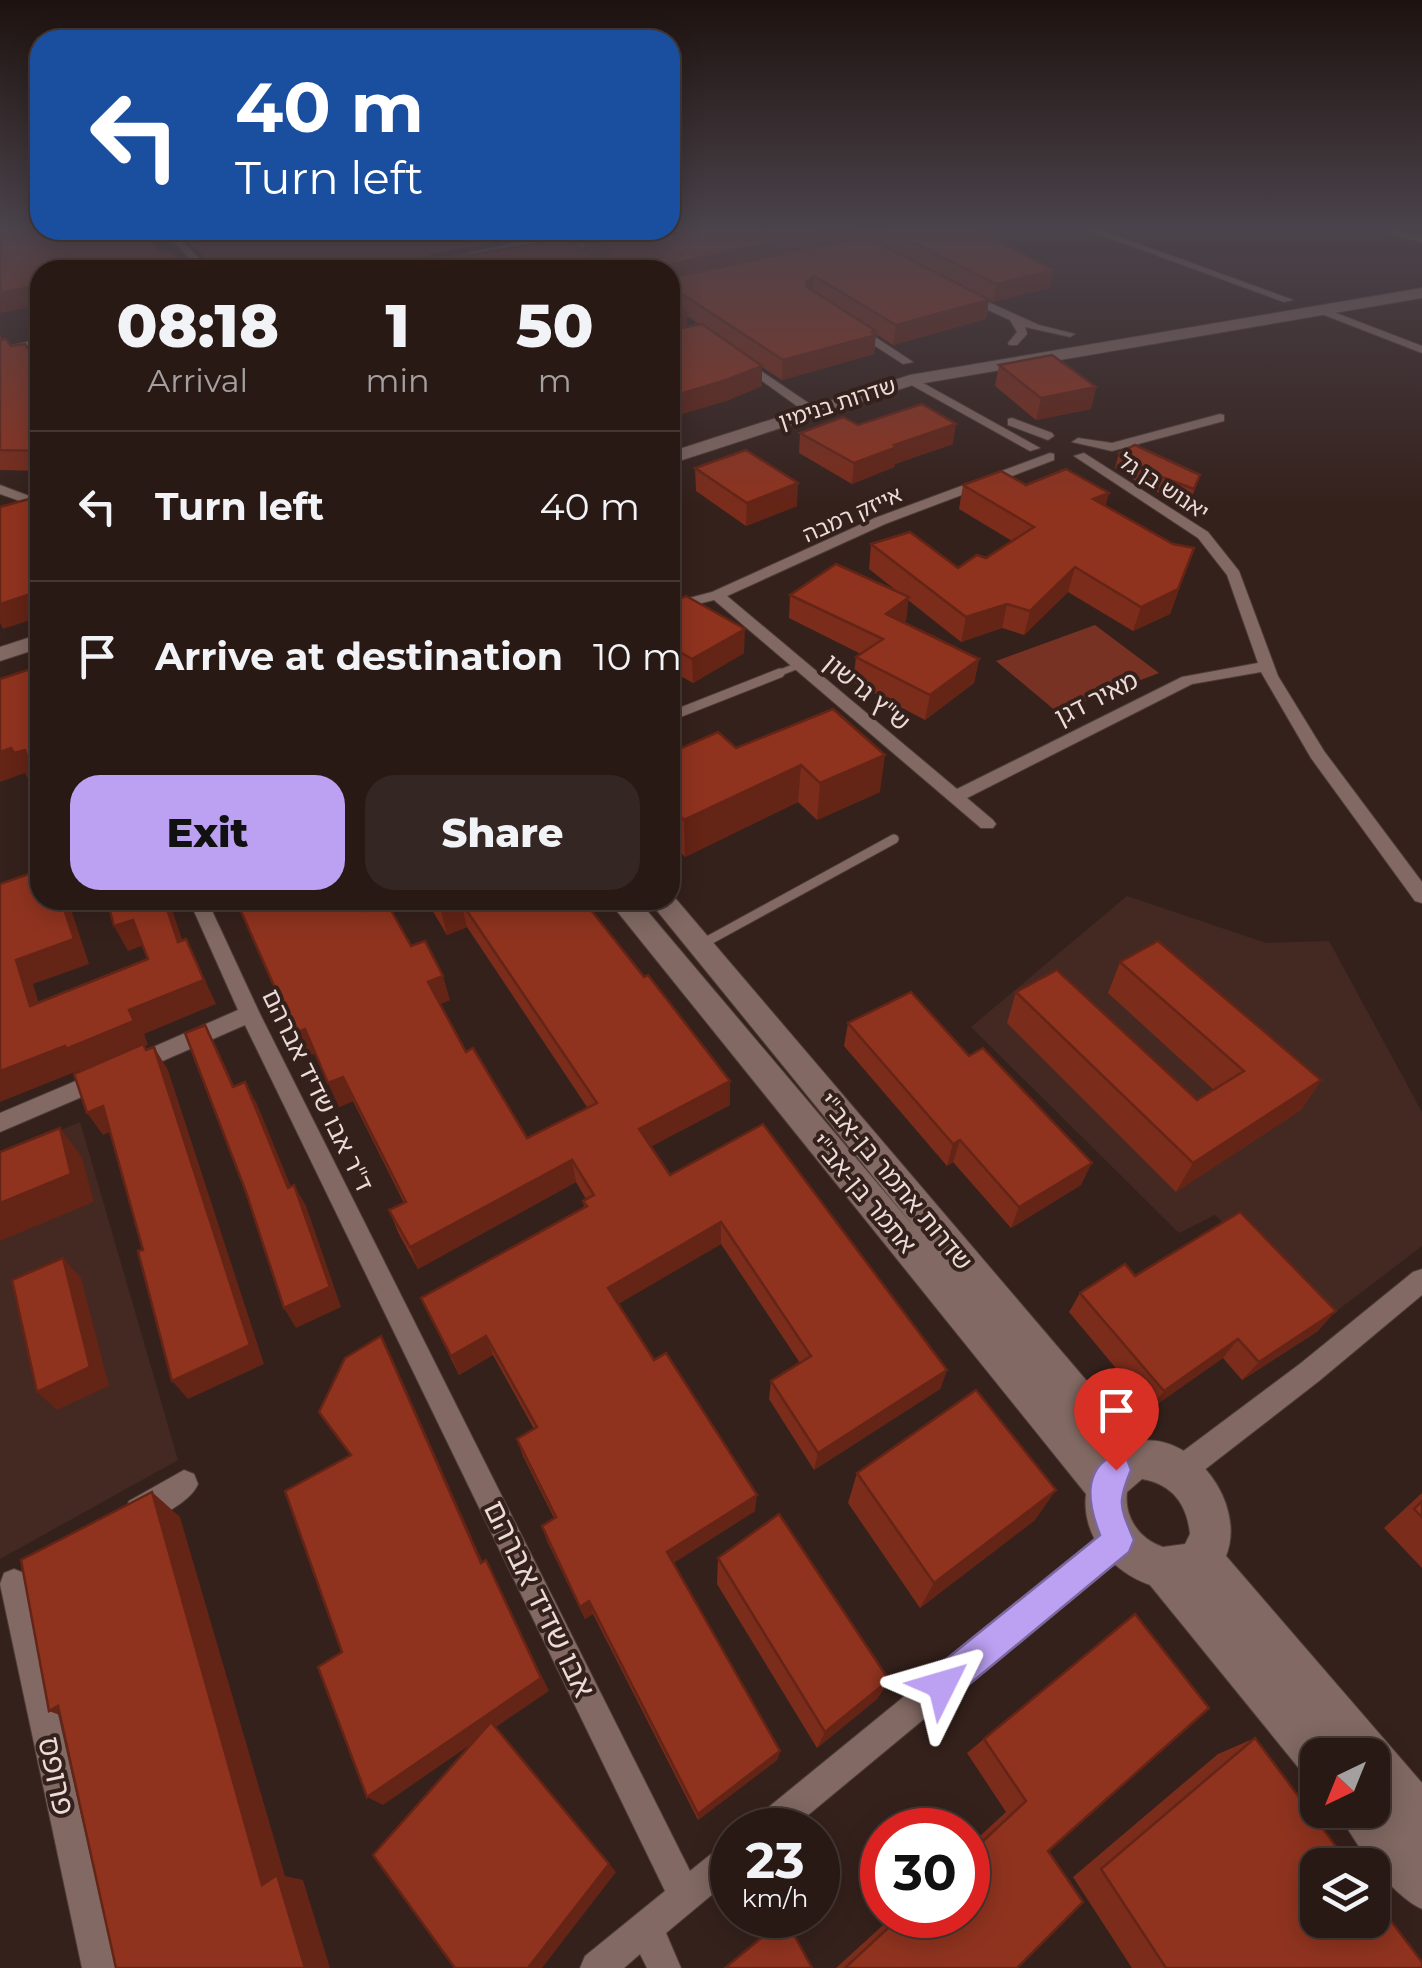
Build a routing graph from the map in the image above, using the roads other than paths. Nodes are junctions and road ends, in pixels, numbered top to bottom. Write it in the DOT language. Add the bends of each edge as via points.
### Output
graph roads {
  1 [pos="844,322"];
  2 [pos="1016,322"];
  3 [pos="1020,322"];
  4 [pos="1148,322"];
  5 [pos="1258,322"];
  6 [pos="1351,322"];
  7 [pos="1070,334"];
  8 [pos="1013,343"];
  9 [pos="30,346"];
  10 [pos="979,349"];
  11 [pos="1422,350"];
  12 [pos="0,353"];
  13 [pos="30,356"];
  14 [pos="735,356"];
  15 [pos="926,358"];
  16 [pos="0,363"];
  17 [pos="879,370"];
  18 [pos="908,371"];
  19 [pos="938,375"];
  20 [pos="797,400"];
  21 [pos="1220,418"];
  22 [pos="1048,436"];
  23 [pos="1034,448"];
  24 [pos="1079,449"];
  25 [pos="680,453"];
  26 [pos="1050,457"];
  27 [pos="0,488"];
  28 [pos="30,500"];
  29 [pos="30,507"];
  30 [pos="13,512"];
  31 [pos="716,595"];
  32 [pos="680,604"];
  33 [pos="30,644"];
  34 [pos="0,654"];
  35 [pos="797,666"];
  36 [pos="1267,666"];
  37 [pos="846,708"];
  38 [pos="680,712"];
  39 [pos="828,716"];
  40 [pos="955,797"];
  41 [pos="987,824"];
  42 [pos="894,839"];
  43 [pos="1422,896"];
  44 [pos="203,910"];
  45 [pos="631,910"];
  46 [pos="672,910"];
  47 [pos="701,944"];
  48 [pos="250,1014"];
  49 [pos="0,1123"];
  50 [pos="1422,1280"];
  51 [pos="392,1302"];
  52 [pos="1180,1471"];
  53 [pos="1117,1473"];
  54 [pos="184,1484"];
  55 [pos="116,1524"];
  56 [pos="1118,1540"];
  57 [pos="1182,1563"];
  58 [pos="15,1582"];
  59 [pos="1305,1738"];
  60 [pos="1351,1738"];
  61 [pos="1390,1782"];
  62 [pos="792,1808"];
  63 [pos="1422,1820"];
  64 [pos="1377,1828"];
  65 [pos="710,1875"];
  66 [pos="1422,1884"];
  67 [pos="685,1896"];
  68 [pos="646,1928"];
  69 [pos="99,1968"];
  70 [pos="596,1968"];
  71 [pos="664,1968"];
  1 -- 18 [label="street"];
  2 -- 8 [label="street" via="1023,332"];
  3 -- 7 [label="street"];
  4 -- 7 [label="main road"];
  5 -- 19 [label="main road, שדרות בנימין"];
  6 -- 11 [label="street"];
  7 -- 8 [label="main road"];
  8 -- 10 [label="main road"];
  9 -- 12 [label="main road"];
  13 -- 16 [label="main road"];
  14 -- 20 [label="street"];
  15 -- 18 [label="main road, שדרות בנימין"];
  17 -- 18 [label="main road, שדרות בנימין"];
  18 -- 19 [label="main road, שדרות בנימין"];
  18 -- 20 [label="main road, שדרות בנימין"];
  18 -- 23 [label="street"];
  19 -- 22 [label="street" via="948,388 1002,418"];
  20 -- 25 [label="main road, שדרות בנימין"];
  21 -- 24 [label="street" via="1112,447"];
  22 -- 23 [label="street"];
  22 -- 24 [label="street"];
  23 -- 26 [label="street"];
  24 -- 26 [label="street"];
  24 -- 36 [label="street, יאנוש בן גל" via="1202,535 1234,574"];
  26 -- 31 [label="street, אייזק רמבה" via="880,521"];
  27 -- 28 [label="street"];
  29 -- 30 [label="street"];
  31 -- 32 [label="street, אייזק רמבה"];
  31 -- 35 [label="street, ש\"ץ גרשון"];
  33 -- 34 [label="main road"];
  35 -- 37 [label="street, ש\"ץ גרשון"];
  35 -- 38 [label="lane"];
  36 -- 40 [label="street, מאיר דגן" via="1188,680"];
  36 -- 43 [label="street, יאנוש בן גל" via="1317,754"];
  37 -- 39 [label="lane"];
  37 -- 40 [label="street, ש\"ץ גרשון"];
  40 -- 41 [label="street, ש\"ץ גרשון"];
  42 -- 47 [label="lane"];
  44 -- 48 [label="street, ד\"ר אבו שדיד אברהם"];
  45 -- 53 [label="main road, אתמר בן-אב\"י"];
  46 -- 47 [label="main road, שדרות אתמר בן-אב\"י"];
  47 -- 53 [label="main road, שדרות אתמר בן-אב\"י"];
  48 -- 49 [label="street"];
  48 -- 51 [label="street, ד\"ר אבו שדיד אברהם"];
  50 -- 52 [label="street"];
  51 -- 67 [label="street, אבו שדיד אברהם"];
  52 -- 53 [label="main road" via="1161,1461"];
  52 -- 57 [label="main road" via="1211,1520 1209,1542"];
  53 -- 56 [label="main road" via="1104,1505"];
  54 -- 55 [label="street"];
  56 -- 57 [label="main road" via="1135,1558"];
  56 -- 62 [label="street"];
  57 -- 59 [label="main road"];
  57 -- 60 [label="main road"];
  58 -- 69 [label="street, פרופס"];
  61 -- 63 [label="main road"];
  64 -- 66 [label="main road"];
  65 -- 67 [label="street"];
  67 -- 68 [label="street"];
  68 -- 70 [label="street"];
  68 -- 71 [label="street"];
}
